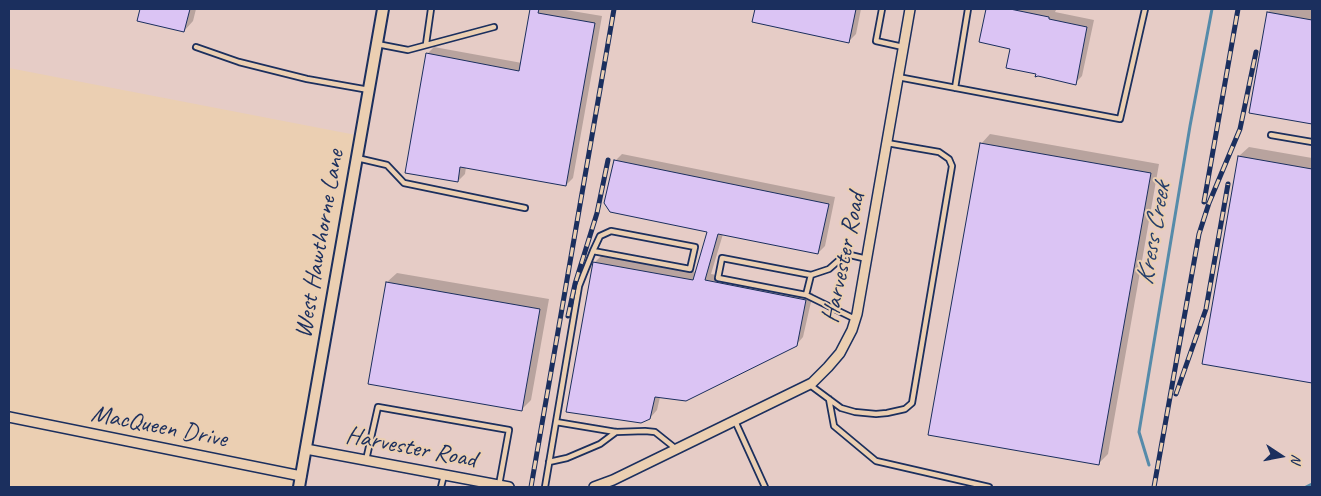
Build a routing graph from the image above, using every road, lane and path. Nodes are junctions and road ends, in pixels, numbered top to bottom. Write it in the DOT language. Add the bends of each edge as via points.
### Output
graph roads {
  1 [pos="383,9"];
  2 [pos="431,9"];
  3 [pos="882,9"];
  4 [pos="910,9"];
  5 [pos="968,9"];
  6 [pos="1145,9"];
  7 [pos="494,27"];
  8 [pos="377,44"];
  9 [pos="426,44"];
  10 [pos="196,47"];
  11 [pos="904,47"];
  12 [pos="898,77"];
  13 [pos="955,88"];
  14 [pos="369,90"];
  15 [pos="1271,136"];
  16 [pos="1312,142"];
  17 [pos="887,143"];
  18 [pos="357,158"];
  19 [pos="525,208"];
  20 [pos="593,251"];
  21 [pos="866,259"];
  22 [pos="810,275"];
  23 [pos="806,295"];
  24 [pos="855,319"];
  25 [pos="809,384"];
  26 [pos="829,399"];
  27 [pos="9,417"];
  28 [pos="735,421"];
  29 [pos="556,422"];
  30 [pos="616,432"];
  31 [pos="676,448"];
  32 [pos="306,449"];
  33 [pos="366,460"];
  34 [pos="549,462"];
  35 [pos="444,475"];
  36 [pos="301,476"];
  37 [pos="504,486"];
  38 [pos="299,487"];
  39 [pos="441,487"];
  40 [pos="545,487"];
  41 [pos="594,487"];
  42 [pos="765,487"];
  43 [pos="989,487"];
  1 -- 8 [label="street, West Hawthorne Lane"];
  2 -- 9 [label="lane"];
  3 -- 11 [label="lane" via="876,41"];
  4 -- 11 [label="street, Harvester Road"];
  5 -- 13 [label="lane"];
  6 -- 13 [label="lane" via="1120,119"];
  7 -- 9 [label="lane"];
  8 -- 9 [label="lane" via="408,50"];
  8 -- 14 [label="street, West Hawthorne Lane"];
  10 -- 14 [label="lane" via="239,62 307,79"];
  11 -- 12 [label="street, Harvester Road"];
  12 -- 13 [label="lane"];
  12 -- 17 [label="street, Harvester Road"];
  14 -- 18 [label="street, West Hawthorne Lane"];
  15 -- 16 [label="lane"];
  17 -- 21 [label="street, Harvester Road"];
  17 -- 26 [label="lane" via="939,152 949,159 952,166 912,403 905,409 876,414 841,408"];
  18 -- 19 [label="lane" via="387,165 404,183"];
  18 -- 32 [label="street, West Hawthorne Lane"];
  20 -- 20 [label="lane" via="600,236 611,230 695,247 690,269"];
  20 -- 29 [label="lane" via="579,286"];
  21 -- 22 [label="lane" via="846,254 829,269"];
  21 -- 24 [label="street, Harvester Road"];
  22 -- 23 [label="lane"];
  22 -- 23 [label="lane" via="722,258 718,278"];
  23 -- 24 [label="lane"];
  24 -- 25 [label="street, Harvester Road" via="840,354"];
  25 -- 26 [label="lane"];
  25 -- 28 [label="street, Harvester Road"];
  26 -- 43 [label="lane" via="834,426 876,461"];
  27 -- 36 [label="street, MacQueen Drive"];
  28 -- 31 [label="street, Harvester Road"];
  28 -- 42 [label="lane"];
  29 -- 30 [label="lane"];
  29 -- 34 [label="lane"];
  30 -- 31 [label="lane" via="655,432"];
  30 -- 34 [label="lane" via="600,444"];
  31 -- 41 [label="street, Harvester Road"];
  32 -- 33 [label="street, Harvester Road"];
  32 -- 36 [label="street, West Hawthorne Lane"];
  33 -- 35 [label="street, Harvester Road"];
  33 -- 37 [label="lane" via="378,407 509,430"];
  34 -- 40 [label="lane"];
  35 -- 37 [label="street, Harvester Road"];
  35 -- 39 [label="lane"];
  36 -- 38 [label="street, West Hawthorne Lane"];
}
